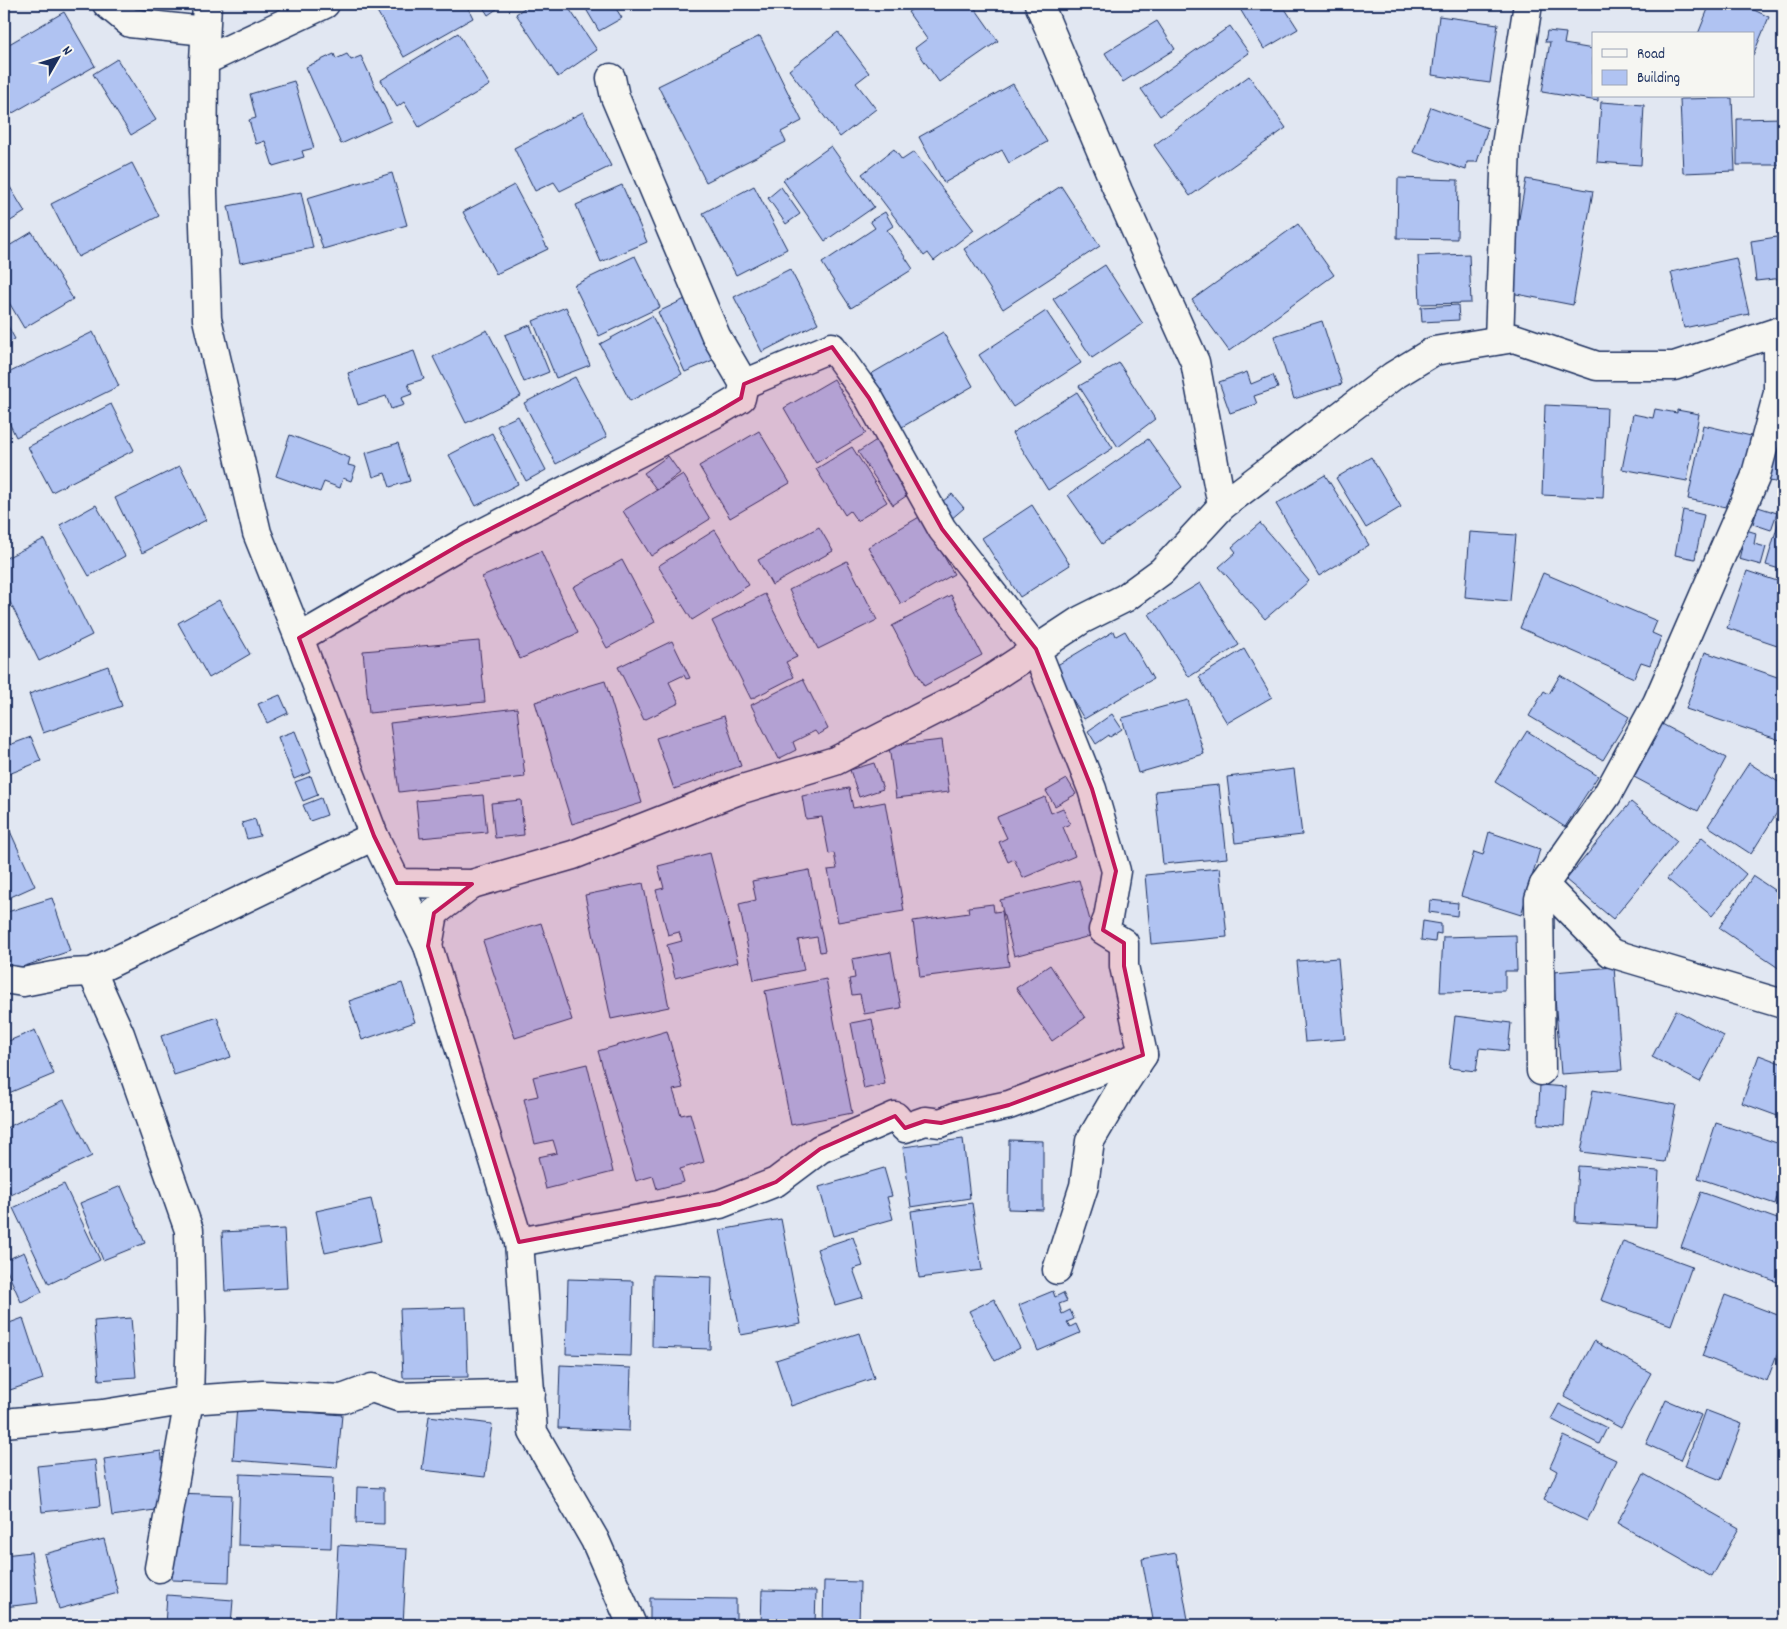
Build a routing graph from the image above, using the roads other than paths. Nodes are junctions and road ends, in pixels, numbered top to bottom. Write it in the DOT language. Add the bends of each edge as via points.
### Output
graph roads {
  1 [pos="107,4"];
  2 [pos="206,4"];
  3 [pos="324,4"];
  4 [pos="1039,4"];
  5 [pos="1528,4"];
  6 [pos="205,31"];
  7 [pos="204,61"];
  8 [pos="611,78"];
  9 [pos="1780,331"];
  10 [pos="1499,340"];
  11 [pos="744,384"];
  12 [pos="1222,506"];
  13 [pos="299,638"];
  14 [pos="1036,650"];
  15 [pos="374,836"];
  16 [pos="397,883"];
  17 [pos="472,884"];
  18 [pos="1544,885"];
  19 [pos="428,946"];
  20 [pos="92,972"];
  21 [pos="4,979"];
  22 [pos="1783,1004"];
  23 [pos="1143,1055"];
  24 [pos="1540,1071"];
  25 [pos="519,1242"];
  26 [pos="1056,1270"];
  27 [pos="531,1393"];
  28 [pos="189,1400"];
  29 [pos="4,1423"];
  30 [pos="159,1568"];
  31 [pos="632,1625"];
  1 -- 6 [label="street" via="130,23"];
  2 -- 6 [label="street"];
  3 -- 7 [label="street"];
  4 -- 12 [label="street" via="1195,362"];
  5 -- 10 [label="street" via="1506,145"];
  6 -- 7 [label="street"];
  7 -- 13 [label="street" via="203,193 207,319 257,533"];
  8 -- 11 [label="street" via="615,97 716,336"];
  9 -- 10 [label="street" via="1674,366 1597,366 1514,338"];
  9 -- 18 [label="street" via="1778,393 1755,478 1657,703 1607,795"];
  10 -- 12 [label="street" via="1434,351 1392,376"];
  11 -- 13 [label="street" via="741,398 714,414 463,543"];
  11 -- 14 [label="street" via="832,347 869,398 942,529"];
  12 -- 14 [label="street" via="1162,571 1125,598 1081,620"];
  13 -- 15 [label="street"];
  14 -- 17 [label="street" via="976,689 835,762 740,790 573,855"];
  14 -- 23 [label="street" via="1092,789 1116,871 1103,930 1124,942 1124,966"];
  15 -- 16 [label="street"];
  15 -- 20 [label="street"];
  16 -- 17 [label="street"];
  16 -- 19 [label="street"];
  17 -- 19 [label="street" via="434,913"];
  18 -- 22 [label="street" via="1611,953"];
  18 -- 24 [label="street" via="1539,899"];
  19 -- 25 [label="street"];
  20 -- 21 [label="street" via="23,982"];
  20 -- 28 [label="street" via="120,1034 189,1230"];
  23 -- 25 [label="street" via="1009,1105 957,1116 941,1123 925,1121 905,1128 895,1116 820,1149 776,1182 720,1204"];
  23 -- 26 [label="street" via="1090,1141 1084,1186"];
  25 -- 27 [label="street"];
  27 -- 28 [label="street" via="398,1397 372,1388 342,1399 263,1394"];
  27 -- 31 [label="street" via="533,1432 595,1540"];
  28 -- 29 [label="street" via="103,1414"];
  28 -- 30 [label="street"];
}
